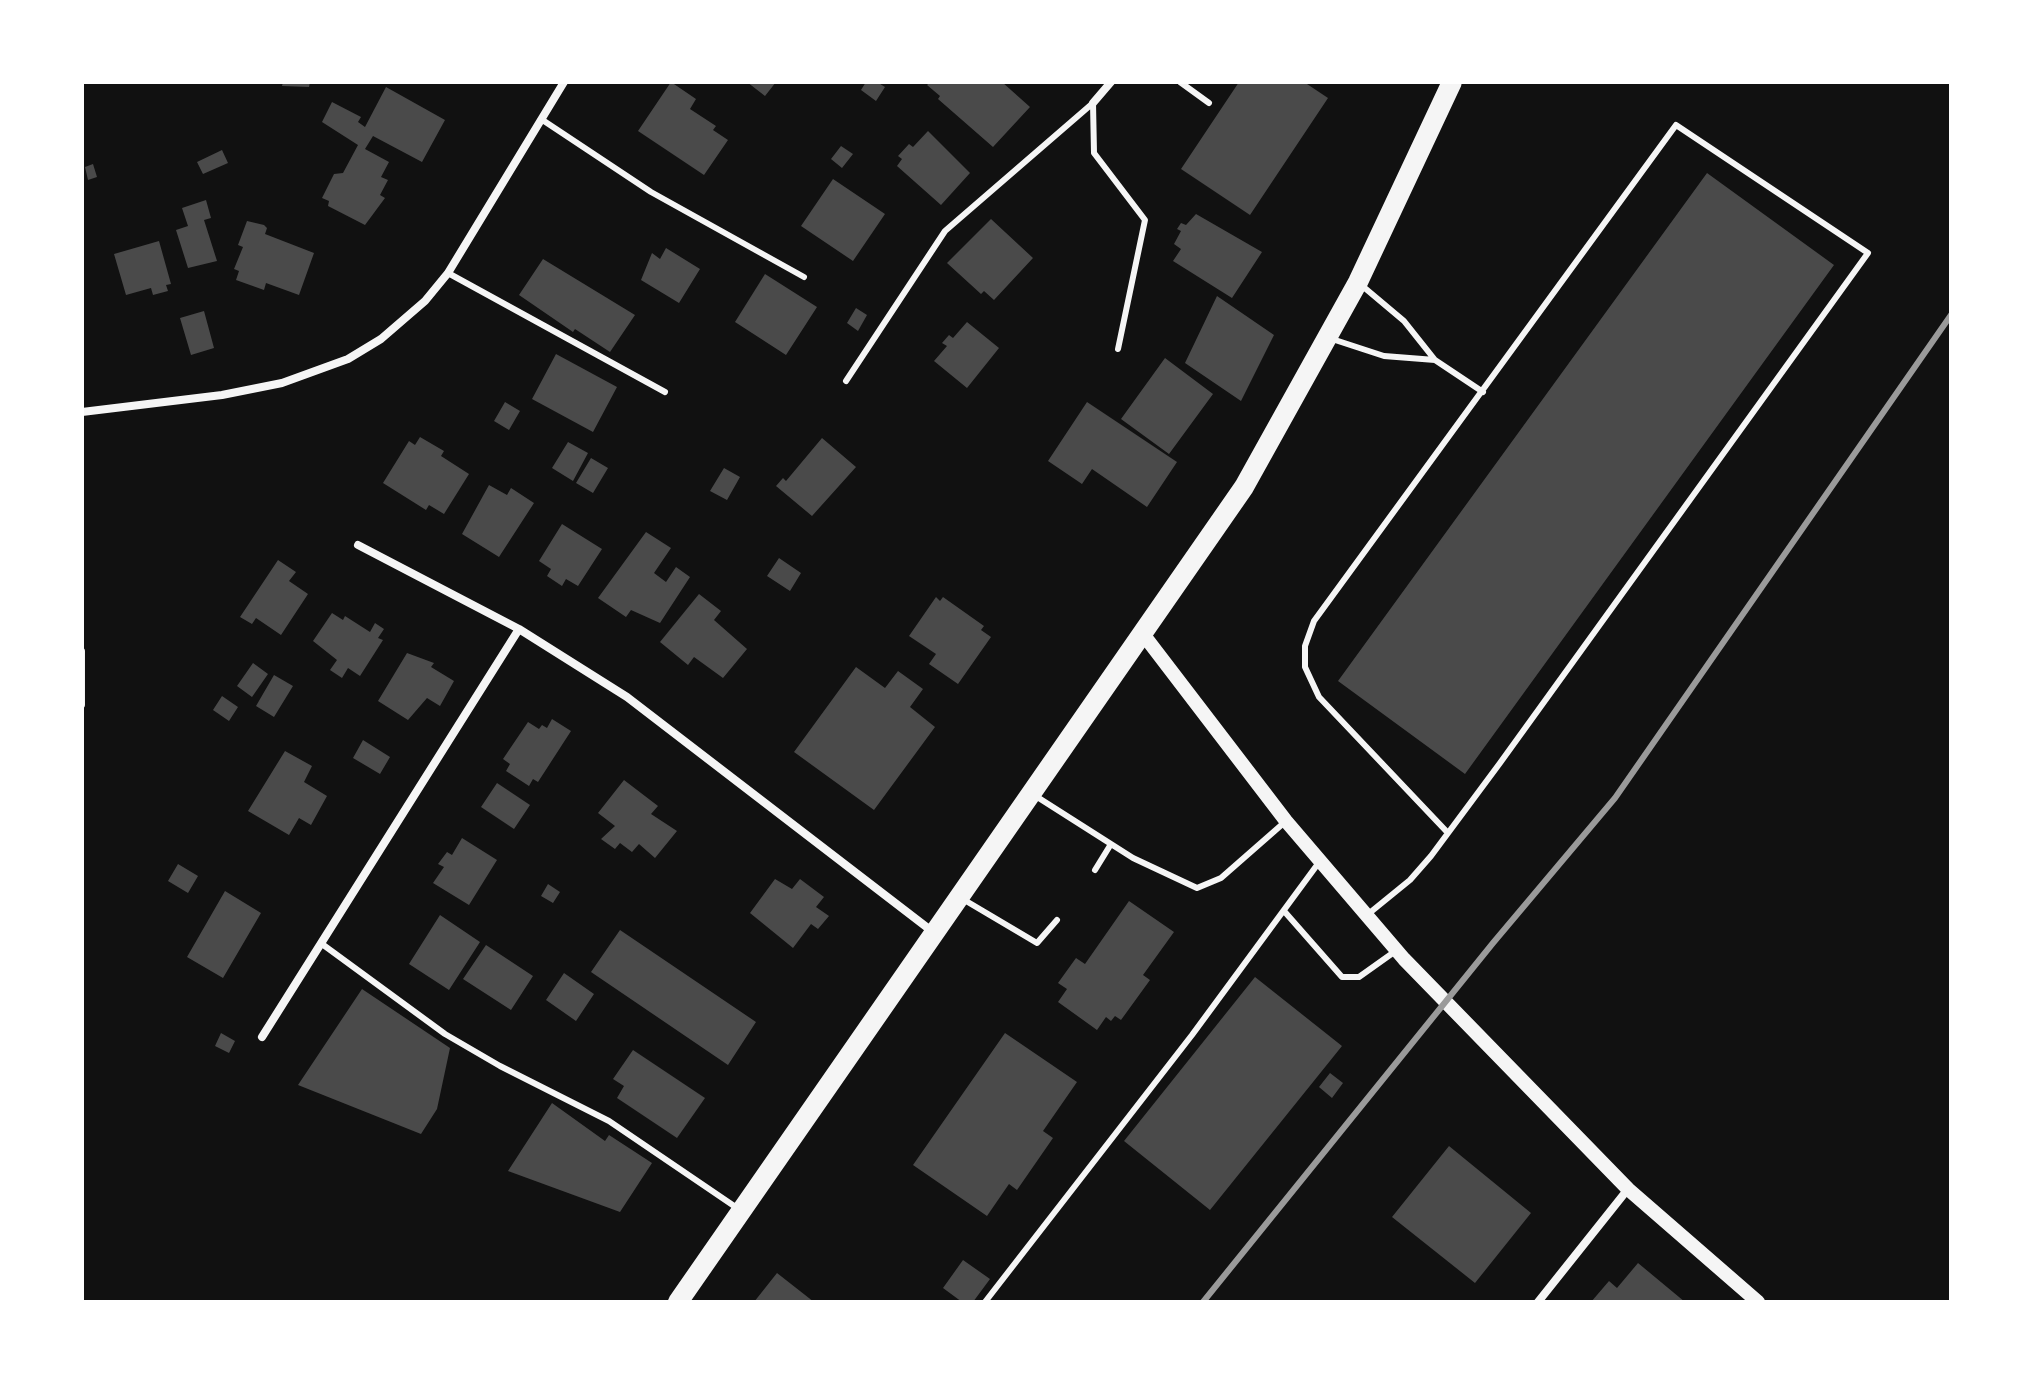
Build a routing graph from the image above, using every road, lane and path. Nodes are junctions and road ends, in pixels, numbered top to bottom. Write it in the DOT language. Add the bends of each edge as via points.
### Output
graph roads {
  1 [pos="564,82"];
  2 [pos="1111,82"];
  3 [pos="1180,82"];
  4 [pos="1452,82"];
  5 [pos="1093,103"];
  6 [pos="1209,103"];
  7 [pos="541,119"];
  8 [pos="448,273"];
  9 [pos="804,277"];
  10 [pos="1358,282"];
  11 [pos="1329,338"];
  12 [pos="1118,349"];
  13 [pos="1435,360"];
  14 [pos="846,381"];
  15 [pos="665,392"];
  16 [pos="1483,392"];
  17 [pos="82,412"];
  18 [pos="358,545"];
  19 [pos="519,629"];
  20 [pos="1143,634"];
  21 [pos="82,651"];
  22 [pos="82,705"];
  23 [pos="1032,793"];
  24 [pos="1286,821"];
  25 [pos="1448,833"];
  26 [pos="1111,844"];
  27 [pos="1320,861"];
  28 [pos="1095,870"];
  29 [pos="958,896"];
  30 [pos="1284,911"];
  31 [pos="1367,915"];
  32 [pos="1057,920"];
  33 [pos="933,932"];
  34 [pos="322,944"];
  35 [pos="1397,950"];
  36 [pos="262,1037"];
  37 [pos="1628,1189"];
  38 [pos="740,1210"];
  39 [pos="678,1302"];
  40 [pos="985,1302"];
  41 [pos="1538,1302"];
  42 [pos="1758,1302"];
  1 -- 7 [label="street"];
  2 -- 5 [label="street"];
  3 -- 6 [label="lane"];
  4 -- 10 [label="main road"];
  5 -- 12 [label="lane" via="1094,153 1145,220"];
  5 -- 14 [label="lane" via="945,231"];
  7 -- 8 [label="street"];
  7 -- 9 [label="lane" via="662,199"];
  8 -- 15 [label="lane"];
  8 -- 17 [label="street" via="381,339 315,373 222,395"];
  10 -- 11 [label="main road"];
  10 -- 13 [label="lane" via="1404,321"];
  11 -- 13 [label="lane" via="1384,356"];
  11 -- 20 [label="main road" via="1244,487"];
  13 -- 16 [label="lane"];
  16 -- 25 [label="lane" via="1314,621 1305,646 1305,667 1319,697"];
  16 -- 25 [label="lane" via="1676,125 1868,253"];
  18 -- 19 [label="street"];
  19 -- 33 [label="street" via="627,697"];
  19 -- 34 [label="street"];
  20 -- 23 [label="main road"];
  20 -- 24 [label="street"];
  21 -- 22 [label="lane"];
  23 -- 26 [label="lane"];
  23 -- 29 [label="main road"];
  24 -- 26 [label="lane" via="1221,878 1197,888"];
  24 -- 27 [label="street"];
  25 -- 31 [label="lane" via="1410,880"];
  26 -- 28 [label="lane"];
  27 -- 30 [label="lane"];
  27 -- 31 [label="street"];
  29 -- 32 [label="lane" via="1037,943"];
  29 -- 33 [label="main road"];
  30 -- 35 [label="lane" via="1342,977 1359,977"];
  30 -- 40 [label="lane"];
  31 -- 35 [label="street"];
  33 -- 38 [label="main road"];
  34 -- 36 [label="street"];
  34 -- 38 [label="lane" via="445,1034 609,1121"];
  35 -- 37 [label="street"];
  37 -- 41 [label="street"];
  37 -- 42 [label="street"];
  38 -- 39 [label="main road"];
}
